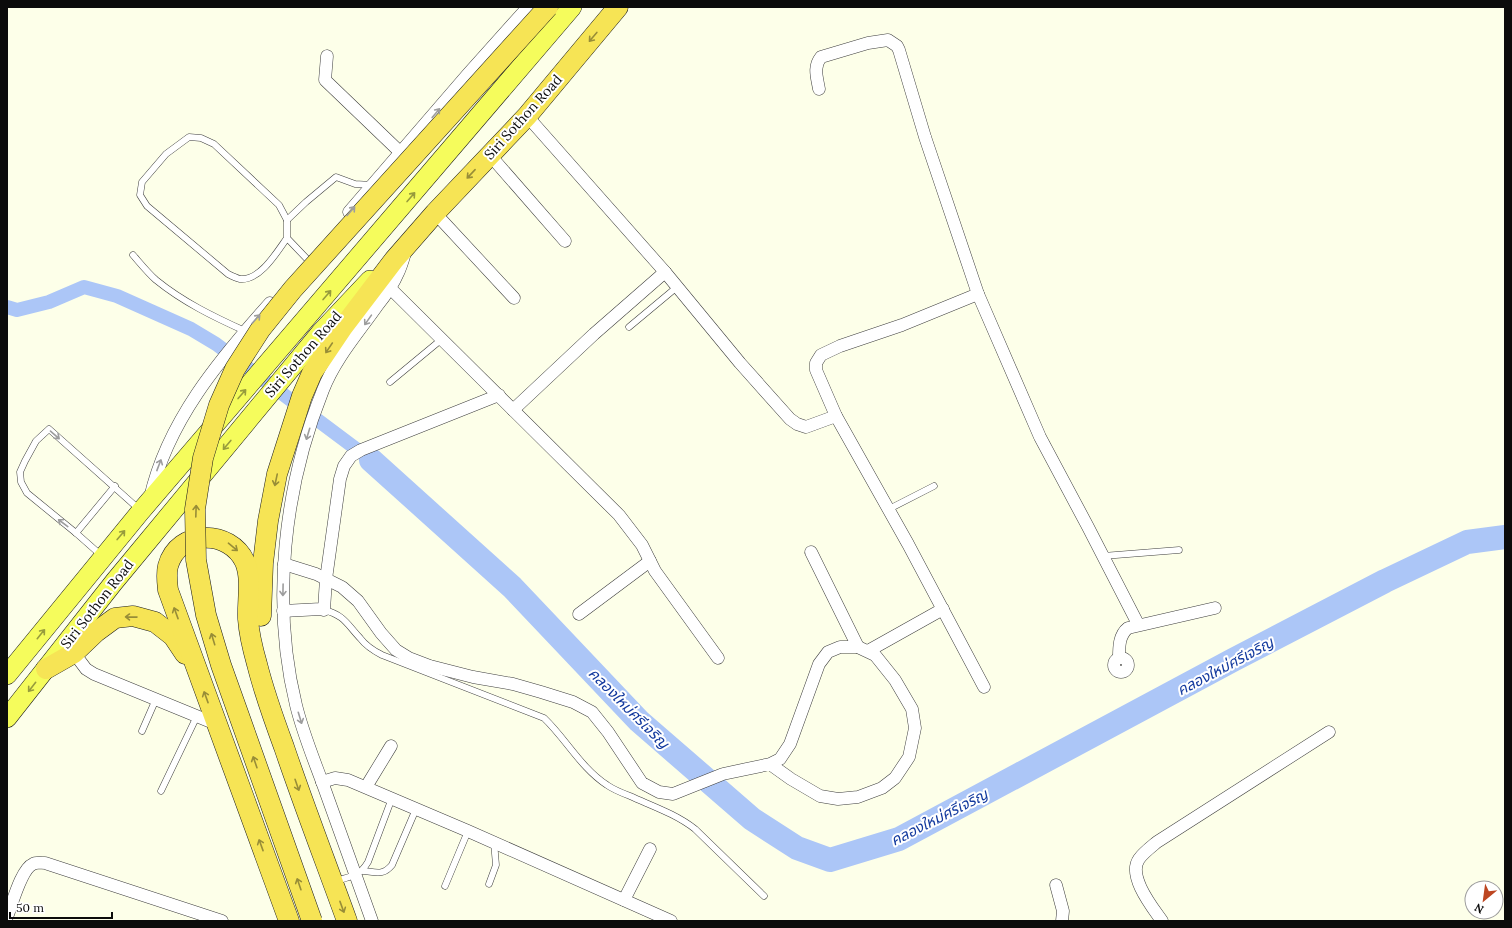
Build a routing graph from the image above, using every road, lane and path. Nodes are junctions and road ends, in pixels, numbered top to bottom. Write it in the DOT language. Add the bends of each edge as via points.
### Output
graph roads {
  1 [pos="528,7"];
  2 [pos="548,7"];
  3 [pos="572,7"];
  4 [pos="618,7"];
  5 [pos="327,56"];
  6 [pos="819,88"];
  7 [pos="527,116"];
  8 [pos="401,153"];
  9 [pos="489,154"];
  10 [pos="373,185"];
  11 [pos="434,213"];
  12 [pos="287,220"];
  13 [pos="287,238"];
  14 [pos="565,241"];
  15 [pos="408,245"];
  16 [pos="133,255"];
  17 [pos="308,260"];
  18 [pos="394,260"];
  19 [pos="665,272"];
  20 [pos="677,287"];
  21 [pos="390,288"];
  22 [pos="978,294"];
  23 [pos="514,298"];
  24 [pos="629,326"];
  25 [pos="245,331"];
  26 [pos="442,339"];
  27 [pos="390,382"];
  28 [pos="499,395"];
  29 [pos="513,410"];
  30 [pos="836,416"];
  31 [pos="114,486"];
  32 [pos="934,486"];
  33 [pos="145,507"];
  34 [pos="888,510"];
  35 [pos="76,533"];
  36 [pos="1179,550"];
  37 [pos="811,552"];
  38 [pos="1103,556"];
  39 [pos="99,561"];
  40 [pos="650,561"];
  41 [pos="284,564"];
  42 [pos="326,579"];
  43 [pos="114,582"];
  44 [pos="1215,608"];
  45 [pos="942,609"];
  46 [pos="283,610"];
  47 [pos="324,610"];
  48 [pos="579,614"];
  49 [pos="1138,624"];
  50 [pos="863,649"];
  51 [pos="74,653"];
  52 [pos="718,658"];
  53 [pos="1119,658"];
  54 [pos="46,669"];
  55 [pos="7,675"];
  56 [pos="199,676"];
  57 [pos="984,687"];
  58 [pos="266,695"];
  59 [pos="156,699"];
  60 [pos="197,716"];
  61 [pos="7,718"];
  62 [pos="216,724"];
  63 [pos="142,731"];
  64 [pos="1329,732"];
  65 [pos="391,746"];
  66 [pos="770,764"];
  67 [pos="322,782"];
  68 [pos="366,787"];
  69 [pos="161,791"];
  70 [pos="392,798"];
  71 [pos="416,809"];
  72 [pos="468,830"];
  73 [pos="494,842"];
  74 [pos="650,849"];
  75 [pos="359,873"];
  76 [pos="333,882"];
  77 [pos="489,884"];
  78 [pos="1056,885"];
  79 [pos="445,886"];
  80 [pos="764,896"];
  81 [pos="624,900"];
  82 [pos="7,918"];
  83 [pos="222,921"];
  84 [pos="289,921"];
  85 [pos="312,921"];
  86 [pos="347,921"];
  87 [pos="372,921"];
  88 [pos="672,921"];
  89 [pos="1062,921"];
  90 [pos="1162,921"];
  8 -- 1 [label="street, one-way"];
  85 -- 2 [label="highway, one-way, bridge" via="221,665 206,615 196,560 195,508 203,458 219,405 235,369 260,330 293,289"];
  33 -- 3 [label="main road, Siri Sothon Road, one-way"];
  4 -- 7 [label="highway, Siri Sothon Road, one-way"];
  5 -- 8 [label="street" via="325,80"];
  6 -- 22 [label="street" via="815,67 821,57 888,40 897,46"];
  7 -- 9 [label="highway, Siri Sothon Road"];
  7 -- 19 [label="street"];
  8 -- 10 [label="street"];
  9 -- 11 [label="highway, Siri Sothon Road, one-way"];
  9 -- 14 [label="street"];
  10 -- 12 [label="lane" via="356,184 336,177"];
  17 -- 10 [label="street, one-way"];
  11 -- 15 [label="highway, Siri Sothon Road"];
  11 -- 23 [label="street"];
  12 -- 13 [label="lane"];
  12 -- 13 [label="lane" via="279,205 214,144 202,138 189,137 183,141 166,154 142,182 140,195 147,206 228,274 240,279 250,278 265,268"];
  13 -- 17 [label="lane"];
  15 -- 18 [label="highway, Siri Sothon Road"];
  15 -- 21 [label="street" via="399,273"];
  16 -- 25 [label="lane" via="156,279 184,300"];
  25 -- 17 [label="street, one-way"];
  18 -- 43 [label="main road, Siri Sothon Road, one-way" via="368,281 321,332"];
  18 -- 58 [label="highway, one-way" via="312,373 277,474 263,563 261,618"];
  19 -- 20 [label="street"];
  19 -- 29 [label="street"];
  20 -- 24 [label="lane"];
  20 -- 30 [label="street" via="740,364 790,419 806,427"];
  21 -- 26 [label="street"];
  21 -- 41 [label="street, one-way" via="341,356 318,404 298,470"];
  22 -- 30 [label="street" via="821,355 816,363 816,370"];
  22 -- 38 [label="street" via="1040,437"];
  33 -- 25 [label="street, one-way" via="165,449 189,405"];
  26 -- 27 [label="lane"];
  26 -- 28 [label="street"];
  28 -- 29 [label="street"];
  28 -- 42 [label="street" via="376,443 351,456 344,466 340,479"];
  29 -- 40 [label="street" via="620,515 642,545"];
  30 -- 34 [label="street"];
  31 -- 33 [label="lane"];
  31 -- 35 [label="lane"];
  35 -- 31 [label="lane, one-way" via="27,493 21,482 20,472 36,441 48,429"];
  32 -- 34 [label="lane"];
  39 -- 33 [label="main road, Siri Sothon Road, one-way"];
  34 -- 45 [label="street"];
  35 -- 39 [label="lane"];
  36 -- 38 [label="lane"];
  37 -- 50 [label="street"];
  38 -- 49 [label="street"];
  39 -- 43 [label="main road"];
  55 -- 39 [label="main road, Siri Sothon Road, one-way"];
  40 -- 48 [label="street"];
  40 -- 52 [label="street"];
  41 -- 42 [label="street"];
  41 -- 46 [label="street, one-way"];
  42 -- 47 [label="street"];
  42 -- 66 [label="street" via="342,587 358,601 396,650 409,658 473,677 513,684 573,702 592,712 642,783 659,792 673,794 723,774"];
  43 -- 54 [label="main road, Siri Sothon Road"];
  44 -- 49 [label="street"];
  45 -- 50 [label="street"];
  45 -- 57 [label="street"];
  46 -- 47 [label="street"];
  46 -- 67 [label="street, one-way" via="288,668 296,706"];
  47 -- 80 [label="lane" via="342,617 371,649 382,655 544,718 576,756 608,786 684,820"];
  49 -- 53 [label="street" via="1124,631"];
  50 -- 66 [label="street" via="840,647 828,652 819,664 787,749 780,759"];
  50 -- 66 [label="street" via="875,655 895,680 912,709 915,728 909,757 895,778 882,788 858,797 838,799 820,796"];
  51 -- 54 [label="highway"];
  56 -- 51 [label="highway, one-way" via="173,636 154,622 133,616 115,618"];
  51 -- 59 [label="street" via="86,669"];
  54 -- 61 [label="main road, Siri Sothon Road, one-way"];
  56 -- 58 [label="highway, one-way" via="168,590 166,577 168,565 182,545 193,539 218,538 239,552 245,563 248,575 248,621"];
  62 -- 56 [label="highway, one-way"];
  58 -- 76 [label="highway, one-way"];
  59 -- 60 [label="street"];
  59 -- 63 [label="lane"];
  60 -- 62 [label="street"];
  60 -- 69 [label="lane"];
  84 -- 62 [label="highway, one-way"];
  64 -- 90 [label="street" via="1157,842 1138,860 1136,873 1142,892"];
  65 -- 68 [label="street"];
  67 -- 68 [label="street" via="336,778"];
  67 -- 75 [label="street"];
  68 -- 70 [label="street"];
  70 -- 71 [label="street"];
  70 -- 75 [label="lane" via="368,862"];
  71 -- 72 [label="street"];
  71 -- 75 [label="lane" via="392,865 386,872"];
  72 -- 73 [label="street"];
  72 -- 79 [label="lane"];
  73 -- 77 [label="lane" via="496,865"];
  73 -- 81 [label="street"];
  74 -- 81 [label="street"];
  75 -- 76 [label="lane"];
  75 -- 87 [label="street"];
  76 -- 86 [label="highway, one-way"];
  78 -- 89 [label="street" via="1063,910"];
  81 -- 88 [label="street"];
  82 -- 83 [label="street" via="28,867 34,863 45,863"];
}
